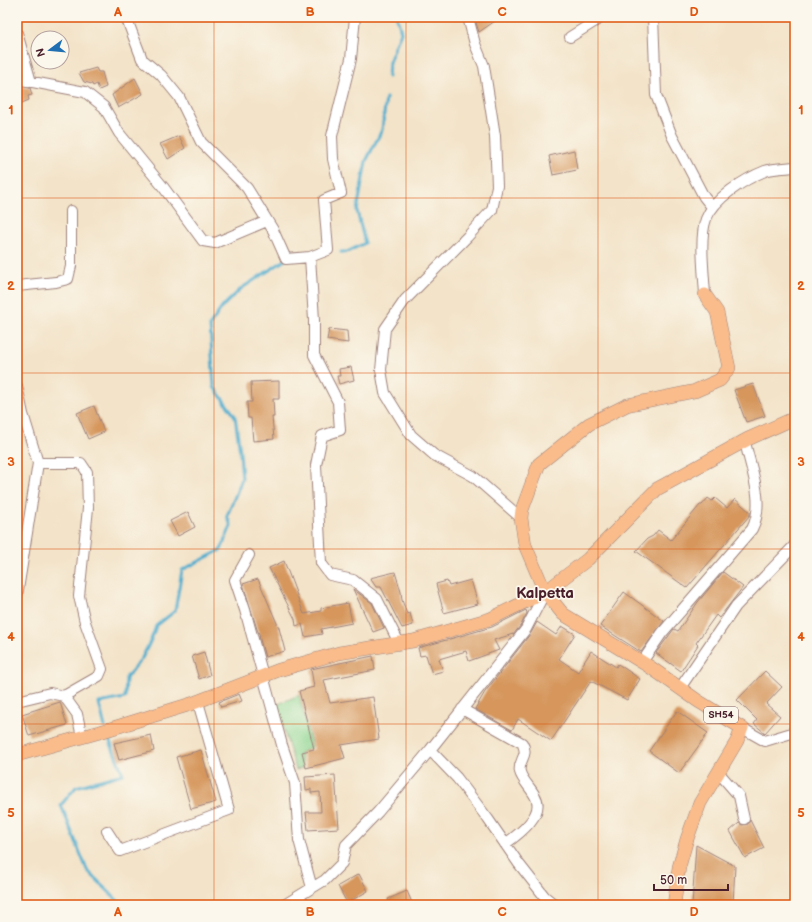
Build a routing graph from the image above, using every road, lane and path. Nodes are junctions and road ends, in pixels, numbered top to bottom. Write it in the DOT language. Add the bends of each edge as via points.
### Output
graph roads {
  1 [pos="126,17"];
  2 [pos="355,17"];
  3 [pos="471,17"];
  4 [pos="602,17"];
  5 [pos="653,17"];
  6 [pos="17,33"];
  7 [pos="570,37"];
  8 [pos="17,79"];
  9 [pos="31,82"];
  10 [pos="795,167"];
  11 [pos="712,207"];
  12 [pos="71,211"];
  13 [pos="267,222"];
  14 [pos="310,257"];
  15 [pos="17,286"];
  16 [pos="705,295"];
  17 [pos="17,386"];
  18 [pos="795,418"];
  19 [pos="743,441"];
  20 [pos="38,463"];
  21 [pos="521,518"];
  22 [pos="795,545"];
  23 [pos="250,555"];
  24 [pos="545,592"];
  25 [pos="17,596"];
  26 [pos="398,643"];
  27 [pos="642,662"];
  28 [pos="263,676"];
  29 [pos="680,688"];
  30 [pos="64,696"];
  31 [pos="17,701"];
  32 [pos="198,702"];
  33 [pos="462,709"];
  34 [pos="742,728"];
  35 [pos="795,732"];
  36 [pos="82,737"];
  37 [pos="430,750"];
  38 [pos="17,753"];
  39 [pos="719,773"];
  40 [pos="744,819"];
  41 [pos="107,831"];
  42 [pos="505,844"];
  43 [pos="312,888"];
  44 [pos="284,905"];
  45 [pos="555,905"];
  46 [pos="674,905"];
  1 -- 13 [label="street" via="142,59 161,75 178,97 201,142 247,188"];
  2 -- 14 [label="street" via="351,59 332,136 333,159 341,192 324,200 328,250"];
  3 -- 21 [label="street" via="469,21 475,44 484,66 495,136 497,186 492,210 405,300 386,329 381,370 385,393 411,435 434,455 473,476"];
  4 -- 7 [label="street"];
  5 -- 11 [label="street" via="656,95 672,136 704,197"];
  6 -- 9 [label="street"];
  8 -- 9 [label="street"];
  9 -- 13 [label="street" via="85,92 104,107 119,133 203,241 215,242"];
  10 -- 11 [label="street" via="766,171 737,186"];
  11 -- 16 [label="street" via="706,220 703,242"];
  12 -- 15 [label="street" via="71,266 68,279"];
  13 -- 14 [label="street" via="286,259"];
  14 -- 26 [label="street" via="314,355 338,402 340,430 322,436 316,465 321,563 330,575 353,580 377,599"];
  16 -- 21 [label="main road" via="716,312 729,368 720,380 695,391 627,405 589,424 539,464"];
  17 -- 20 [label="street"];
  18 -- 19 [label="main road"];
  19 -- 24 [label="main road" via="657,489 588,560"];
  19 -- 27 [label="street" via="758,497 756,522 752,530 662,633"];
  20 -- 25 [label="street"];
  20 -- 30 [label="street" via="81,464 87,472 88,508 79,596 85,622 102,669 99,676"];
  21 -- 24 [label="main road" via="524,545"];
  22 -- 29 [label="street" via="736,606"];
  23 -- 28 [label="street" via="235,580"];
  24 -- 26 [label="main road" via="490,619"];
  24 -- 27 [label="main road, SH54" via="562,614"];
  24 -- 33 [label="street" via="526,629"];
  26 -- 28 [label="main road" via="339,653"];
  27 -- 29 [label="main road, SH54"];
  28 -- 32 [label="main road"];
  28 -- 43 [label="street" via="295,783 299,840"];
  29 -- 34 [label="main road, SH54"];
  30 -- 31 [label="street" via="50,693"];
  30 -- 36 [label="street" via="77,714"];
  32 -- 36 [label="main road"];
  32 -- 41 [label="street" via="230,810 120,852"];
  33 -- 37 [label="street"];
  33 -- 42 [label="street" via="522,743 525,748 525,756 519,767 520,774 536,797 538,805 524,830"];
  34 -- 35 [label="street" via="765,741"];
  34 -- 39 [label="main road, SH54"];
  36 -- 38 [label="main road"];
  37 -- 42 [label="street" via="457,778"];
  37 -- 43 [label="street" via="378,812 346,845 342,862 325,880"];
  39 -- 40 [label="street" via="739,796"];
  39 -- 46 [label="main road, SH54" via="700,803 687,839 679,867"];
  42 -- 45 [label="street" via="545,897"];
  43 -- 44 [label="street"];
}
